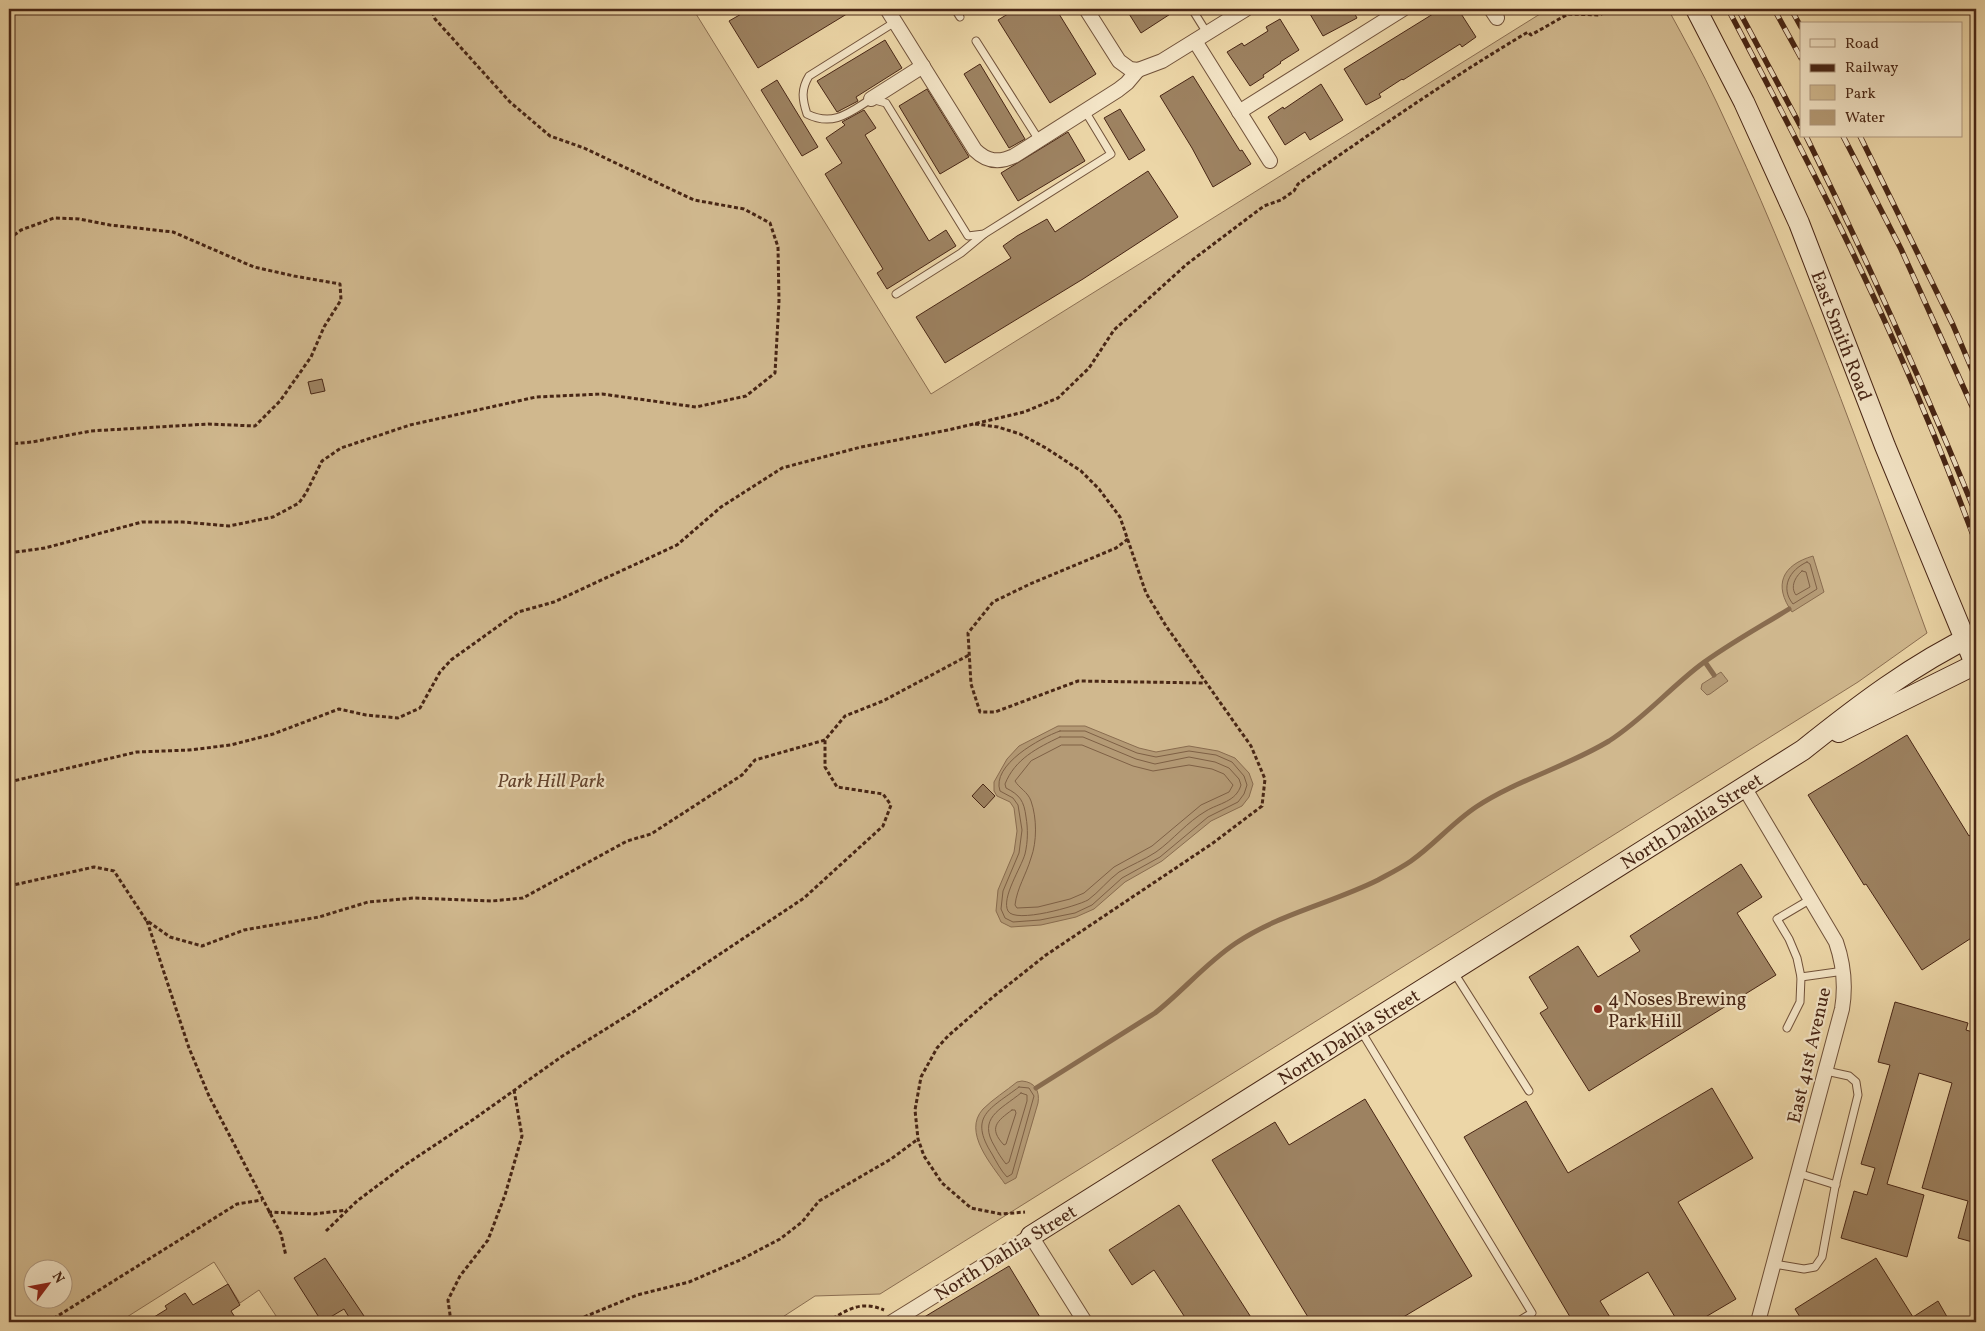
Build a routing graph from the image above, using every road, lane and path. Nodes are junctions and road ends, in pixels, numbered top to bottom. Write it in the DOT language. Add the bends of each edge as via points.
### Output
graph roads {
  1 [pos="431,9"];
  2 [pos="887,9"];
  3 [pos="955,9"];
  4 [pos="1086,9"];
  5 [pos="1192,9"];
  6 [pos="1246,9"];
  7 [pos="1403,9"];
  8 [pos="1609,9"];
  9 [pos="1696,9"];
  10 [pos="960,17"];
  11 [pos="895,22"];
  12 [pos="1207,33"];
  13 [pos="1195,40"];
  14 [pos="976,41"];
  15 [pos="923,66"];
  16 [pos="1138,70"];
  17 [pos="871,99"];
  18 [pos="1085,111"];
  19 [pos="1239,112"];
  20 [pos="1039,140"];
  21 [pos="1270,161"];
  22 [pos="984,234"];
  23 [pos="9,239"];
  24 [pos="896,294"];
  25 [pos="973,424"];
  26 [pos="9,444"];
  27 [pos="1128,539"];
  28 [pos="9,553"];
  29 [pos="1970,636"];
  30 [pos="970,655"];
  31 [pos="1976,665"];
  32 [pos="1206,683"];
  33 [pos="825,740"];
  34 [pos="1803,750"];
  35 [pos="9,782"];
  36 [pos="1744,787"];
  37 [pos="9,886"];
  38 [pos="1812,899"];
  39 [pos="146,920"];
  40 [pos="1453,970"];
  41 [pos="1844,971"];
  42 [pos="1800,977"];
  43 [pos="1787,1028"];
  44 [pos="1360,1029"];
  45 [pos="1826,1072"];
  46 [pos="514,1090"];
  47 [pos="1529,1091"];
  48 [pos="918,1139"];
  49 [pos="1798,1173"];
  50 [pos="1836,1186"];
  51 [pos="262,1200"];
  52 [pos="348,1210"];
  53 [pos="268,1212"];
  54 [pos="1025,1212"];
  55 [pos="326,1231"];
  56 [pos="1031,1236"];
  57 [pos="286,1256"];
  58 [pos="1774,1264"];
  59 [pos="897,1320"];
  60 [pos="48,1322"];
  61 [pos="451,1322"];
  62 [pos="572,1322"];
  63 [pos="827,1322"];
  64 [pos="1085,1322"];
  65 [pos="1517,1322"];
  66 [pos="1758,1322"];
  1 -- 28 [label="path" via="435,19 504,95 550,136 584,148 694,200 744,209 770,223 778,247 775,373 746,396 696,407 602,394 536,397 410,425 341,448 322,462 299,503 273,517 230,526 142,522 45,548"];
  2 -- 11 [label="street"];
  3 -- 10 [label="lane"];
  4 -- 16 [label="street" via="1119,61 1130,69"];
  5 -- 12 [label="lane"];
  6 -- 12 [label="street"];
  7 -- 19 [label="street"];
  8 -- 25 [label="path" via="1600,14 1568,14 1531,36 1528,32 1429,93 1298,184 1281,200 1264,206 1187,264 1114,330 1089,368 1058,398 1024,412"];
  9 -- 29 [label="street, East Smith Road" via="1748,110 1798,223 1885,446"];
  11 -- 15 [label="street"];
  11 -- 17 [label="lane" via="809,76 802,98 807,114 817,119 846,115"];
  12 -- 13 [label="street"];
  13 -- 16 [label="street" via="1154,65"];
  13 -- 19 [label="street"];
  14 -- 20 [label="lane"];
  15 -- 17 [label="street"];
  15 -- 20 [label="street" via="975,150 986,158 1008,159"];
  16 -- 18 [label="street" via="1127,83"];
  17 -- 22 [label="lane" via="886,103 968,236"];
  18 -- 20 [label="street"];
  18 -- 22 [label="lane" via="1111,154"];
  19 -- 21 [label="street"];
  22 -- 24 [label="lane" via="962,253"];
  23 -- 26 [label="path" via="21,230 54,218 173,232 254,266 340,284 341,300 324,326 312,357 280,401 255,426 208,424 91,431"];
  25 -- 27 [label="path" via="1020,434 1081,471 1099,488 1120,518"];
  25 -- 35 [label="path" via="861,446 782,468 721,507 677,545 554,602 518,612 451,660 440,672 420,708 398,718 339,709 273,734 231,745 137,752"];
  27 -- 30 [label="path" via="1116,548 992,602 968,633"];
  27 -- 32 [label="path" via="1146,593"];
  29 -- 31 [label="street, East Smith Road"];
  29 -- 34 [label="street, North Dahlia Street" via="1894,681"];
  30 -- 32 [label="path" via="971,684 980,712 995,712 1078,681"];
  30 -- 33 [label="path" via="883,701 845,716"];
  31 -- 34 [label="street, North Dahlia Street"];
  32 -- 48 [label="path" via="1251,746 1265,779 1262,806 1214,844 1046,955 948,1036 921,1077 915,1110"];
  33 -- 39 [label="path" via="755,760 742,775 651,834 628,841 523,898 492,902 414,898 368,902 318,917 244,930 202,946 170,937"];
  33 -- 46 [label="path" via="825,766 837,787 883,794 887,799 891,805 883,826 804,898"];
  34 -- 36 [label="street, North Dahlia Street"];
  36 -- 38 [label="street, East 41st Avenue"];
  36 -- 40 [label="street, North Dahlia Street"];
  37 -- 39 [label="path" via="94,867 114,871"];
  38 -- 41 [label="street, East 41st Avenue" via="1836,942"];
  38 -- 42 [label="lane" via="1776,919 1790,938 1798,958"];
  39 -- 51 [label="path" via="189,1048 209,1096"];
  40 -- 44 [label="street, North Dahlia Street"];
  40 -- 47 [label="lane"];
  41 -- 42 [label="lane"];
  41 -- 45 [label="street, East 41st Avenue" via="1842,1009"];
  42 -- 43 [label="lane" via="1800,1002"];
  44 -- 56 [label="street, North Dahlia Street"];
  44 -- 65 [label="lane" via="1532,1313"];
  45 -- 49 [label="street, East 41st Avenue"];
  45 -- 50 [label="lane" via="1849,1076 1856,1082 1858,1095"];
  46 -- 52 [label="path" via="405,1165"];
  46 -- 61 [label="path" via="522,1136 488,1240 460,1276 448,1300"];
  48 -- 54 [label="path" via="924,1156 942,1183 971,1208 1001,1214"];
  48 -- 62 [label="path" via="891,1159 819,1200 802,1222 764,1248 689,1282 637,1295"];
  49 -- 50 [label="lane"];
  49 -- 58 [label="street, East 41st Avenue"];
  50 -- 58 [label="lane" via="1822,1257 1815,1267 1804,1269"];
  51 -- 53 [label="path"];
  51 -- 60 [label="path" via="237,1204"];
  52 -- 53 [label="path" via="314,1214"];
  52 -- 55 [label="path"];
  53 -- 57 [label="path" via="281,1234"];
  56 -- 59 [label="street, North Dahlia Street"];
  56 -- 64 [label="street"];
  58 -- 66 [label="street, East 41st Avenue"];
  59 -- 63 [label="path" via="871,1304 848,1309"];
}
